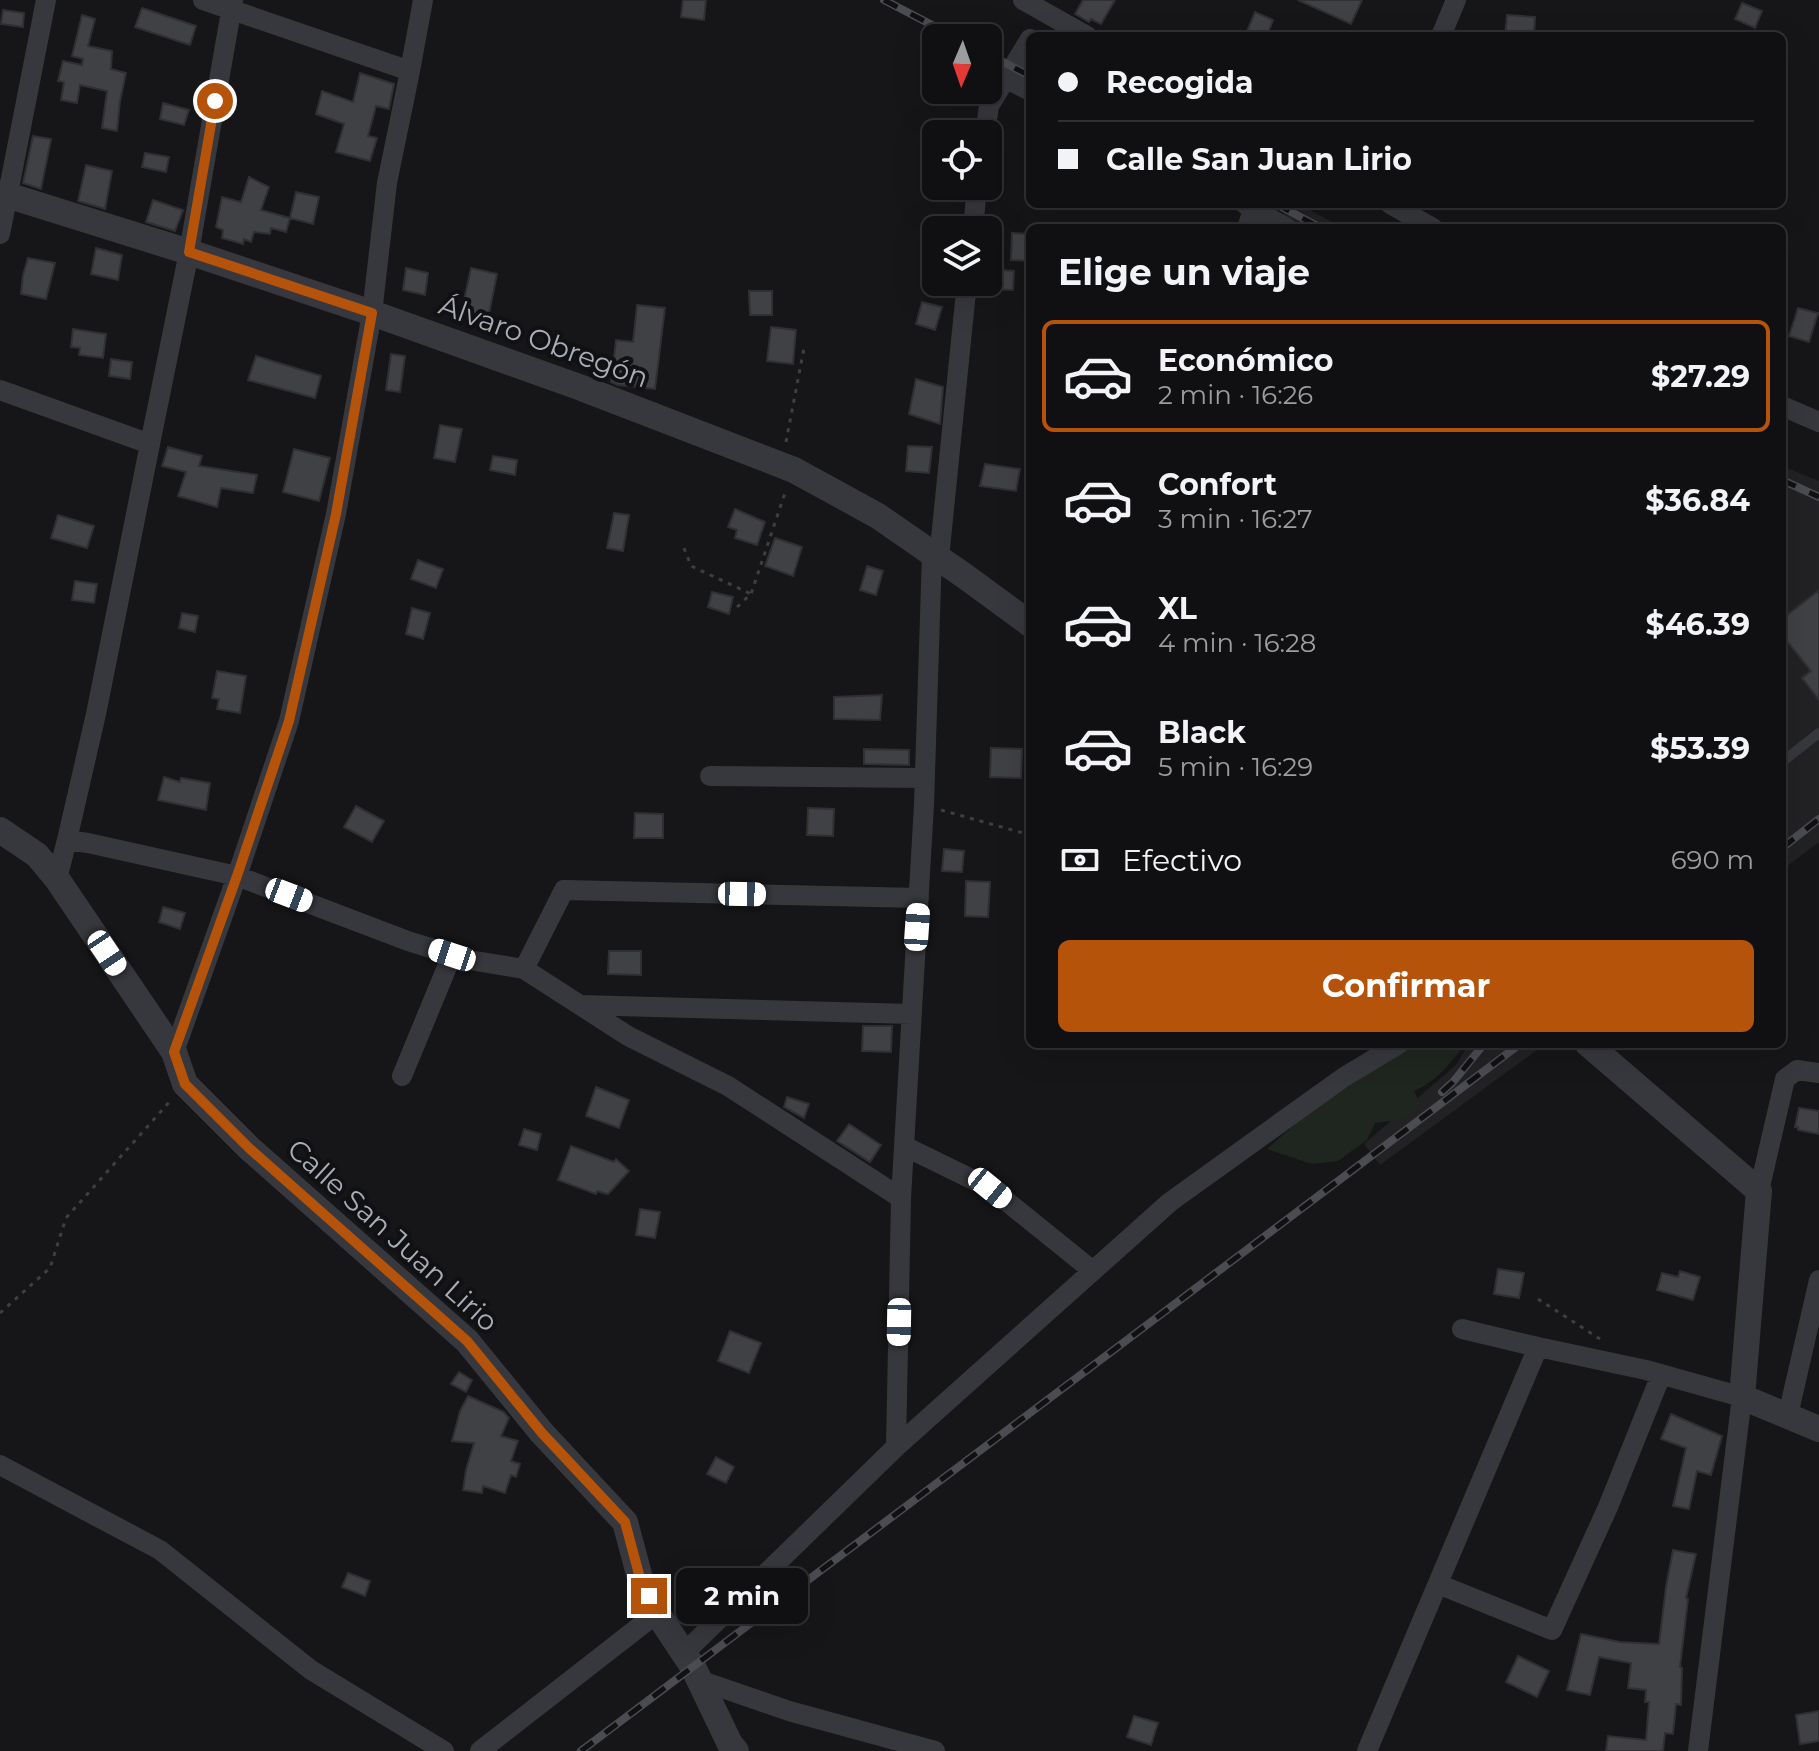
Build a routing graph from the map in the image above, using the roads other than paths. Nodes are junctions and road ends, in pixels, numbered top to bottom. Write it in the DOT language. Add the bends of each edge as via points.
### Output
graph roads {
  1 [pos="46,0"];
  2 [pos="203,0"];
  3 [pos="423,0"];
  4 [pos="1023,0"];
  5 [pos="1456,0"];
  6 [pos="232,5"];
  7 [pos="1050,6"];
  8 [pos="1035,32"];
  9 [pos="1082,32"];
  10 [pos="1443,32"];
  11 [pos="1026,46"];
  12 [pos="410,71"];
  13 [pos="1005,78"];
  14 [pos="1026,89"];
  15 [pos="987,120"];
  16 [pos="3,194"];
  17 [pos="1397,208"];
  18 [pos="1250,211"];
  19 [pos="1278,224"];
  20 [pos="1426,224"];
  21 [pos="0,234"];
  22 [pos="189,252"];
  23 [pos="965,296"];
  24 [pos="372,313"];
  25 [pos="0,390"];
  26 [pos="1786,408"];
  27 [pos="1819,422"];
  28 [pos="150,444"];
  29 [pos="936,555"];
  30 [pos="1026,621"];
  31 [pos="1819,733"];
  32 [pos="1786,759"];
  33 [pos="710,776"];
  34 [pos="925,778"];
  35 [pos="0,830"];
  36 [pos="67,840"];
  37 [pos="237,876"];
  38 [pos="57,879"];
  39 [pos="919,898"];
  40 [pos="452,955"];
  41 [pos="524,969"];
  42 [pos="580,1005"];
  43 [pos="912,1014"];
  44 [pos="1392,1048"];
  45 [pos="1593,1048"];
  46 [pos="174,1052"];
  47 [pos="1819,1073"];
  48 [pos="402,1076"];
  49 [pos="904,1146"];
  50 [pos="1759,1191"];
  51 [pos="901,1198"];
  52 [pos="1093,1271"];
  53 [pos="1819,1280"];
  54 [pos="1462,1329"];
  55 [pos="1538,1347"];
  56 [pos="1661,1375"];
  57 [pos="1742,1397"];
  58 [pos="1788,1415"];
  59 [pos="1819,1429"];
  60 [pos="896,1447"];
  61 [pos="0,1465"];
  62 [pos="1438,1584"];
  63 [pos="657,1613"];
  64 [pos="684,1653"];
  65 [pos="699,1680"];
  66 [pos="1702,1750"];
  67 [pos="444,1751"];
  68 [pos="480,1751"];
  69 [pos="736,1751"];
  70 [pos="935,1751"];
  71 [pos="1367,1751"];
  1 -- 16 [label="street"];
  2 -- 6 [label="street"];
  3 -- 12 [label="street"];
  4 -- 7 [label="street"];
  5 -- 10 [label="street"];
  6 -- 12 [label="street"];
  6 -- 22 [label="street"];
  7 -- 8 [label="street"];
  7 -- 9 [label="street"];
  11 -- 13 [label="street"];
  12 -- 24 [label="street" via="387,183"];
  13 -- 14 [label="street"];
  13 -- 15 [label="street"];
  16 -- 21 [label="street"];
  16 -- 22 [label="street, Álvaro Obregón"];
  17 -- 20 [label="street"];
  18 -- 19 [label="street"];
  22 -- 24 [label="street, Álvaro Obregón"];
  22 -- 28 [label="street"];
  23 -- 29 [label="street"];
  24 -- 29 [label="street, Álvaro Obregón" via="788,468 878,516"];
  24 -- 37 [label="street" via="336,514 289,721"];
  25 -- 28 [label="street"];
  26 -- 27 [label="street"];
  28 -- 36 [label="street"];
  29 -- 30 [label="street, Álvaro Obregón"];
  29 -- 34 [label="street"];
  31 -- 32 [label="lane"];
  33 -- 34 [label="street"];
  34 -- 39 [label="street"];
  35 -- 38 [label="street, Calle San Juan Lirio" via="37,855"];
  36 -- 37 [label="street"];
  36 -- 38 [label="street"];
  37 -- 40 [label="street"];
  37 -- 46 [label="street"];
  38 -- 46 [label="street, Calle San Juan Lirio"];
  39 -- 41 [label="street" via="564,890"];
  39 -- 43 [label="street"];
  40 -- 41 [label="street"];
  40 -- 48 [label="street"];
  41 -- 42 [label="street"];
  42 -- 43 [label="street"];
  42 -- 51 [label="street" via="628,1036 728,1086"];
  43 -- 49 [label="street"];
  44 -- 52 [label="street" via="1170,1202"];
  45 -- 50 [label="street"];
  46 -- 63 [label="street, Calle San Juan Lirio" via="185,1084 249,1148 467,1341 625,1522 640,1578"];
  47 -- 50 [label="street" via="1797,1070 1785,1079"];
  49 -- 51 [label="street"];
  49 -- 52 [label="street" via="990,1188"];
  50 -- 57 [label="street"];
  51 -- 60 [label="street"];
  52 -- 60 [label="street"];
  53 -- 58 [label="street"];
  54 -- 55 [label="street"];
  55 -- 56 [label="street"];
  55 -- 62 [label="street"];
  56 -- 57 [label="street"];
  56 -- 62 [label="street" via="1552,1630"];
  57 -- 58 [label="street"];
  57 -- 66 [label="street"];
  58 -- 59 [label="street"];
  60 -- 64 [label="street"];
  61 -- 67 [label="street" via="160,1550 311,1670"];
  62 -- 71 [label="street"];
  63 -- 64 [label="street, Calle San Juan Lirio"];
  63 -- 68 [label="street"];
  64 -- 65 [label="street, Calle San Juan Lirio"];
  65 -- 69 [label="street, Calle San Juan Lirio"];
  65 -- 70 [label="street"];
}
